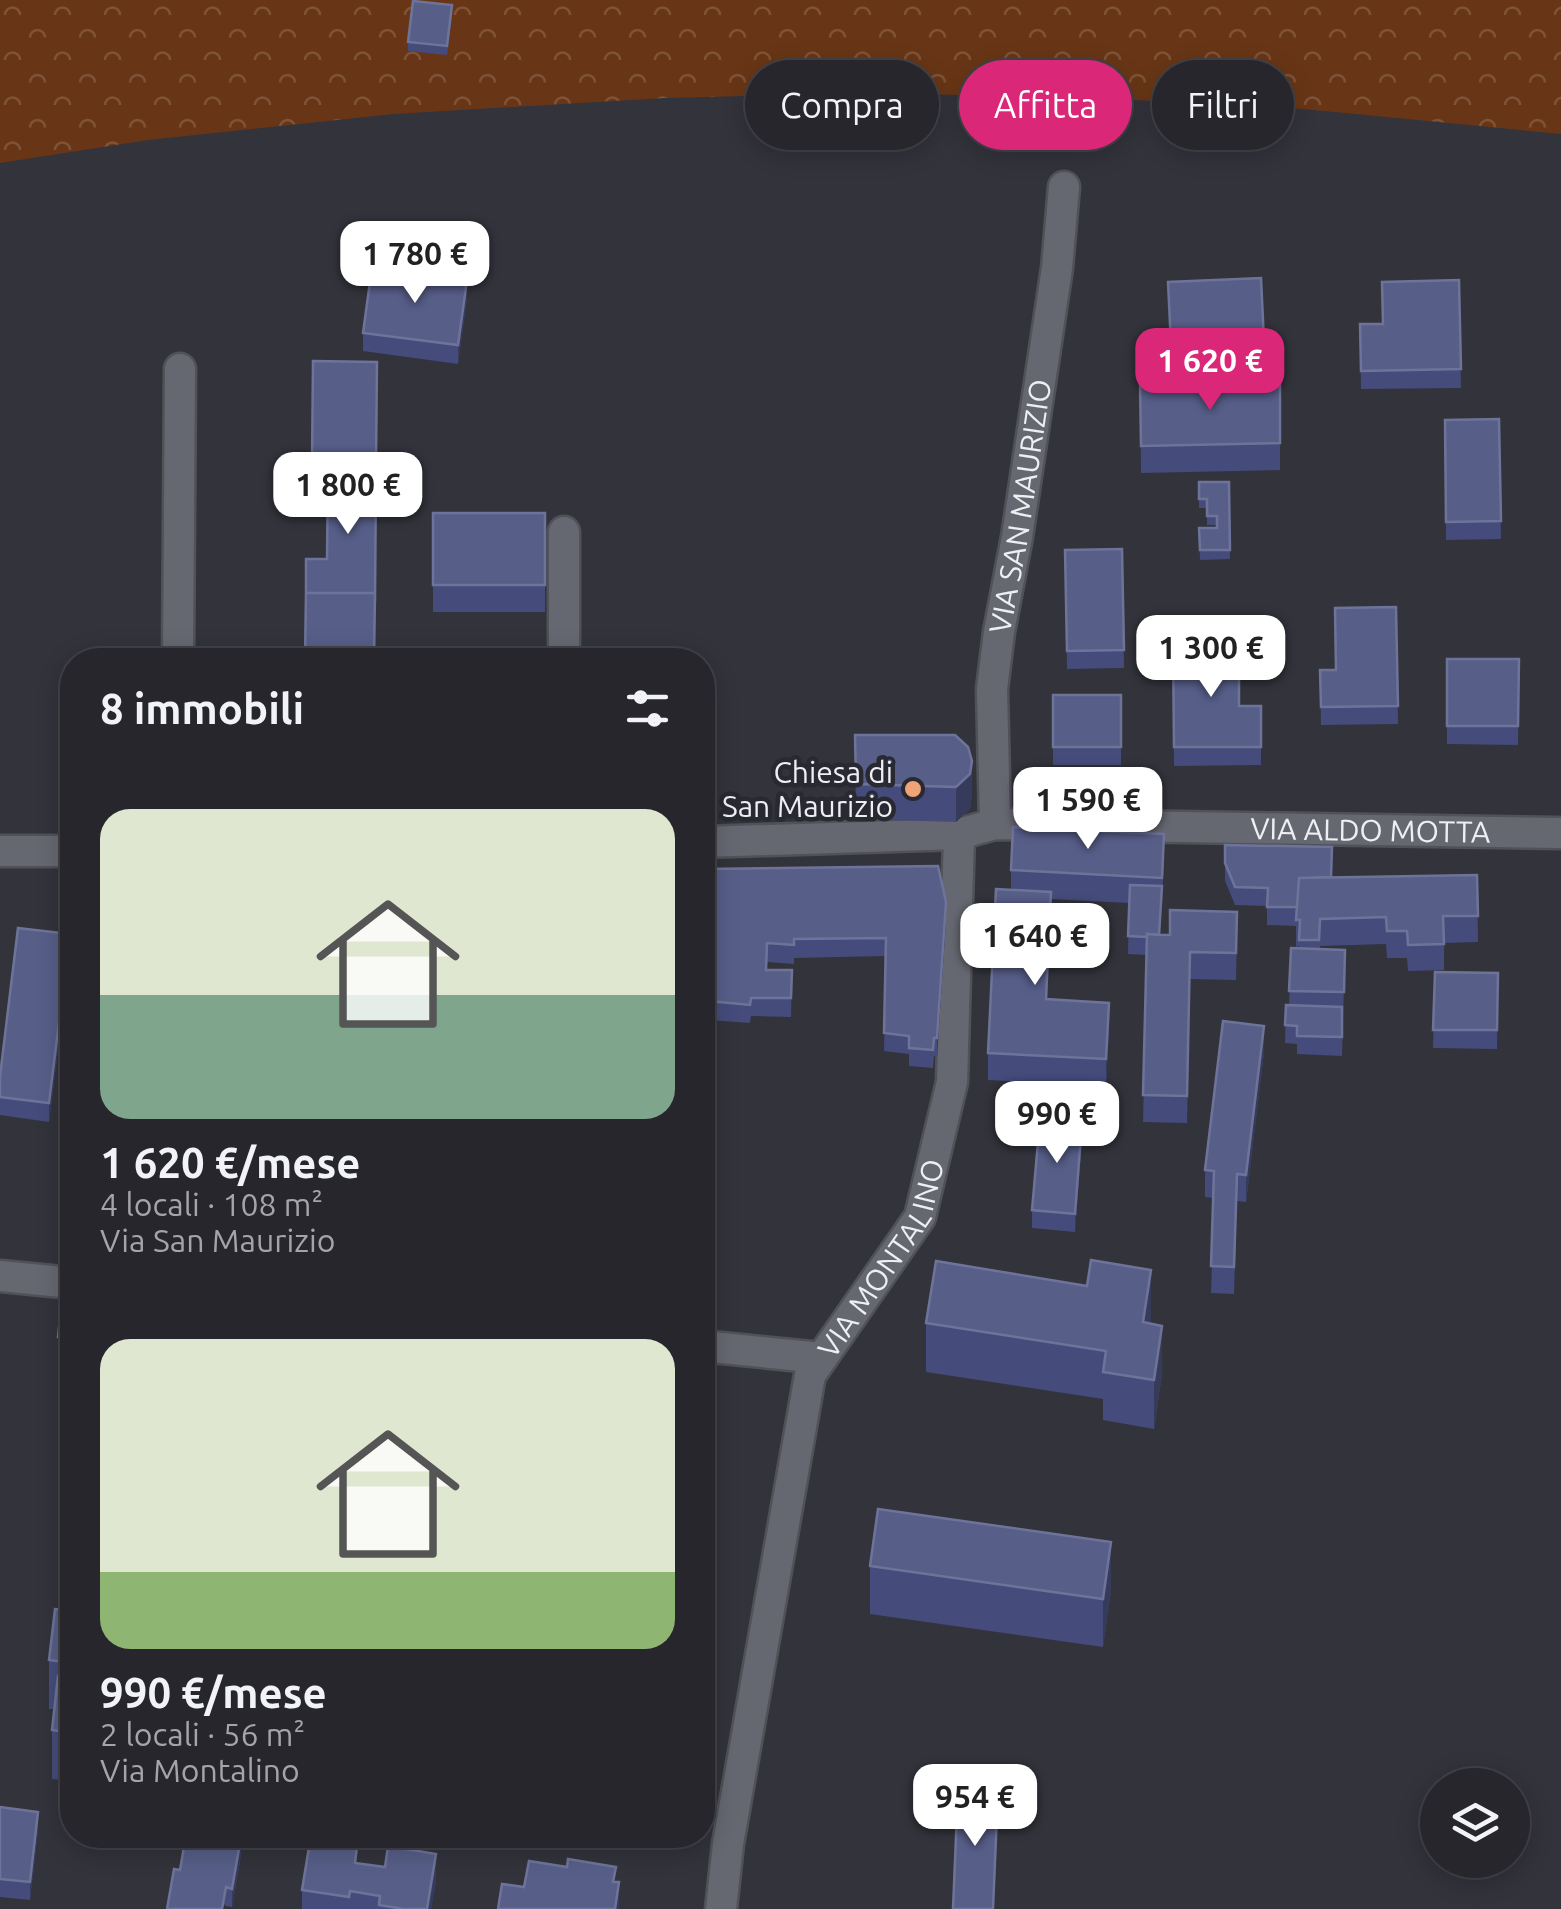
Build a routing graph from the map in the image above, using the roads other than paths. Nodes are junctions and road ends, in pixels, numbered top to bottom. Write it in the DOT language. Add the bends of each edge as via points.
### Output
graph roads {
  1 [pos="1064,187"];
  2 [pos="180,368"];
  3 [pos="564,532"];
  4 [pos="178,648"];
  5 [pos="564,648"];
  6 [pos="995,824"];
  7 [pos="1561,832"];
  8 [pos="959,834"];
  9 [pos="715,842"];
  10 [pos="0,851"];
  11 [pos="60,851"];
  12 [pos="0,1276"];
  13 [pos="60,1282"];
  14 [pos="830,1345"];
  15 [pos="715,1346"];
  16 [pos="721,1909"];
  1 -- 6 [label="street, VIA SAN MAURIZIO" via="1058,268 992,689"];
  2 -- 4 [label="street"];
  3 -- 5 [label="street"];
  6 -- 7 [label="street, VIA ALDO MOTTA"];
  6 -- 8 [label="street, VIA ALDO MOTTA"];
  8 -- 9 [label="street, VIA ALDO MOTTA"];
  8 -- 14 [label="street, VIA MONTALINO" via="952,1082 925,1198 920,1217"];
  10 -- 11 [label="street"];
  12 -- 13 [label="street"];
  14 -- 15 [label="street"];
  14 -- 16 [label="street, VIA MONTALINO" via="810,1374"];
}
